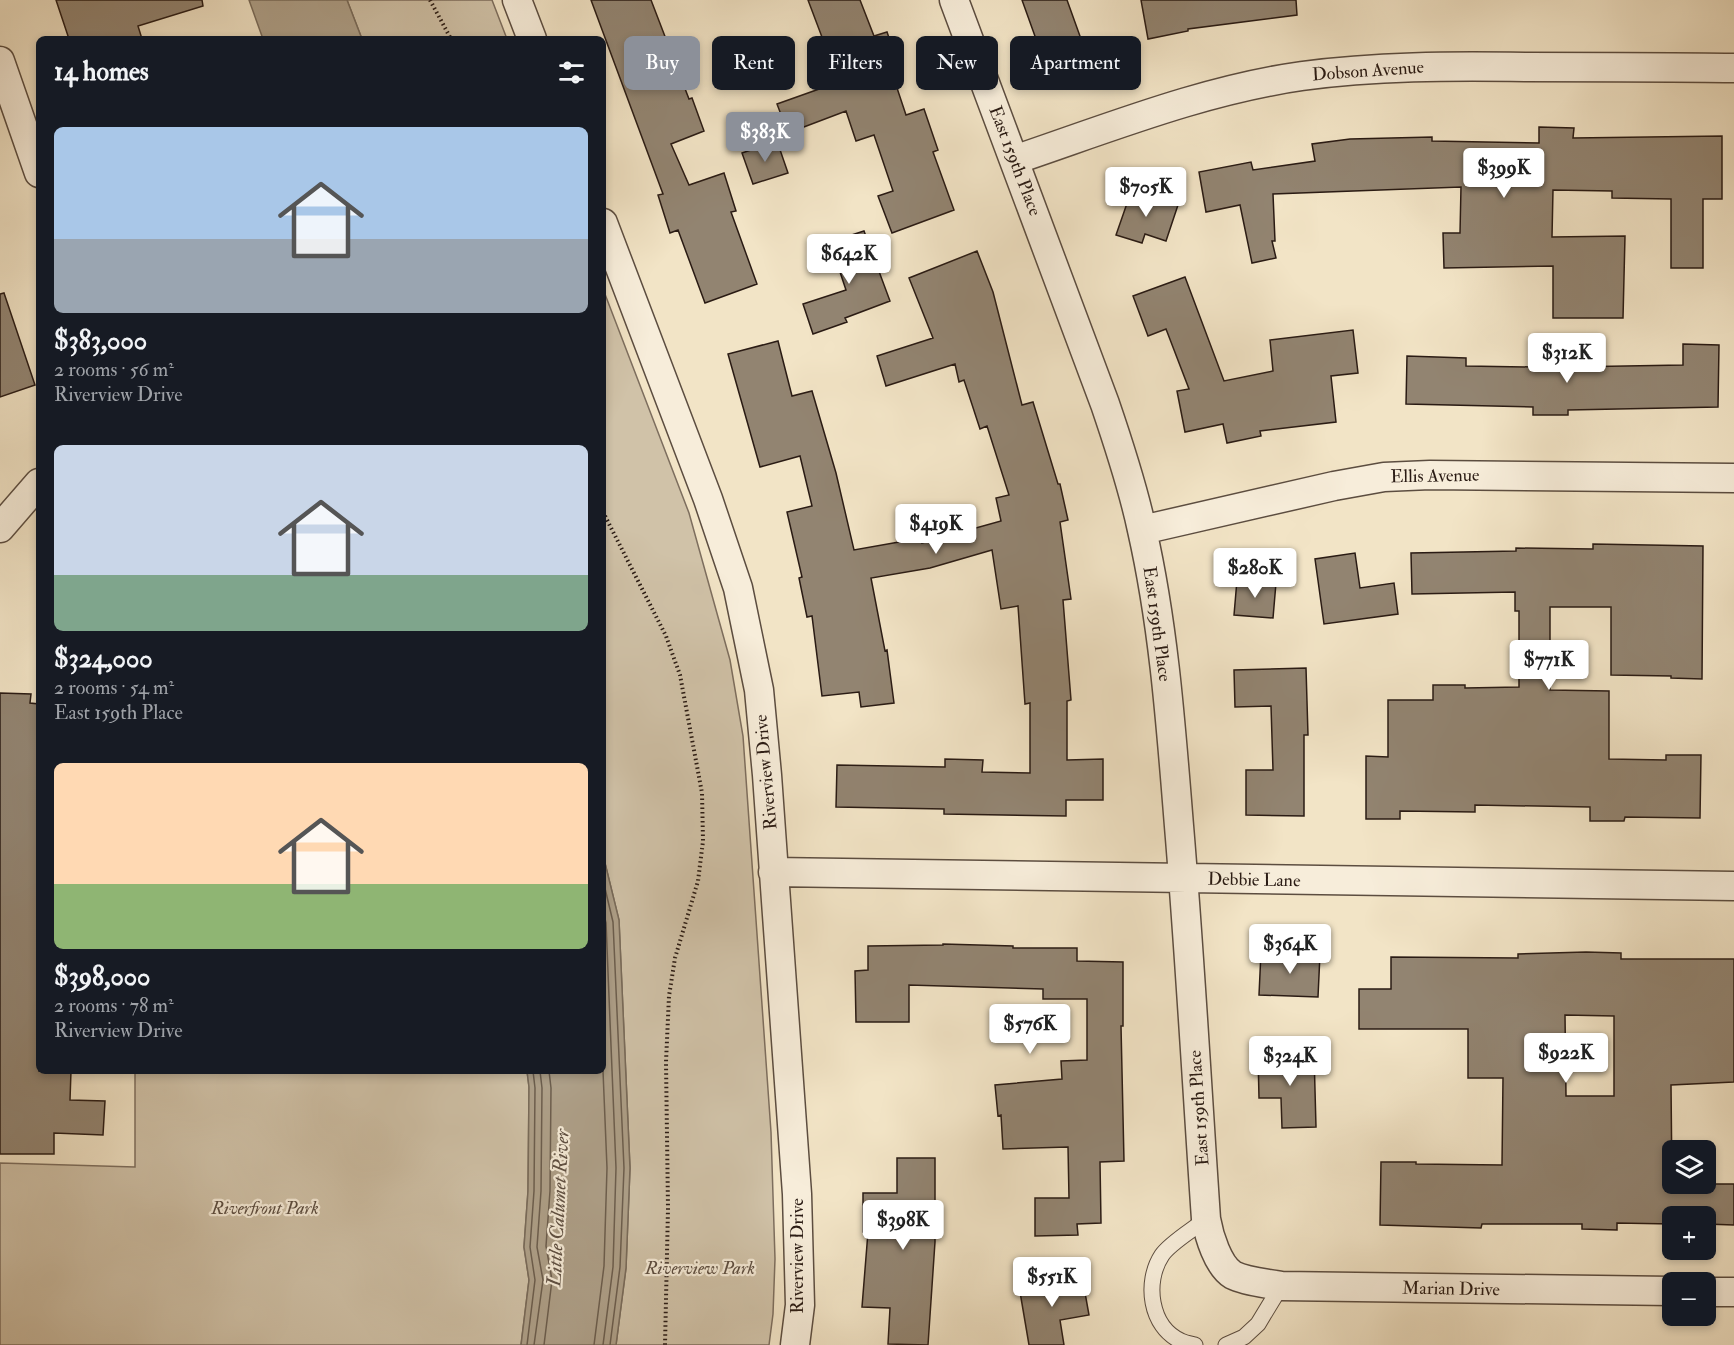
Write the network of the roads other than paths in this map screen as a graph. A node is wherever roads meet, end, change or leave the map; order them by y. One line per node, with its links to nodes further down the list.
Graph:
1 (518, 0): 3 (street)
2 (954, 0): 7 (street, East 159th Place)
3 (531, 36)
4 (0, 61): 6 (street)
5 (1734, 68): 7 (street, Dobson Avenue)
6 (8, 109): 8 (street)
7 (1014, 160): 13 (street, East 159th Place)
8 (36, 167)
9 (606, 232): 14 (street, Riverview Drive)
10 (1734, 478): 13 (street, Ellis Avenue)
11 (36, 486): 12 (street)
12 (0, 528)
13 (1142, 530): 15 (street, East 159th Place)
14 (773, 872): 15 (street, Debbie Lane); 23 (street, Riverview Drive)
15 (1184, 879): 16 (street, Debbie Lane); 17 (street, East 159th Place)
16 (1734, 886)
17 (1206, 1220): 18 (street, East 159th Place); 24 (lane)
18 (1232, 1274): 19 (street, Marian Drive)
19 (1281, 1286): 20 (street, Marian Drive); 25 (lane)
20 (1662, 1291)
21 (1716, 1292): 22 (street)
22 (1734, 1292)
23 (795, 1345)
24 (1195, 1345)
25 (1226, 1345)

